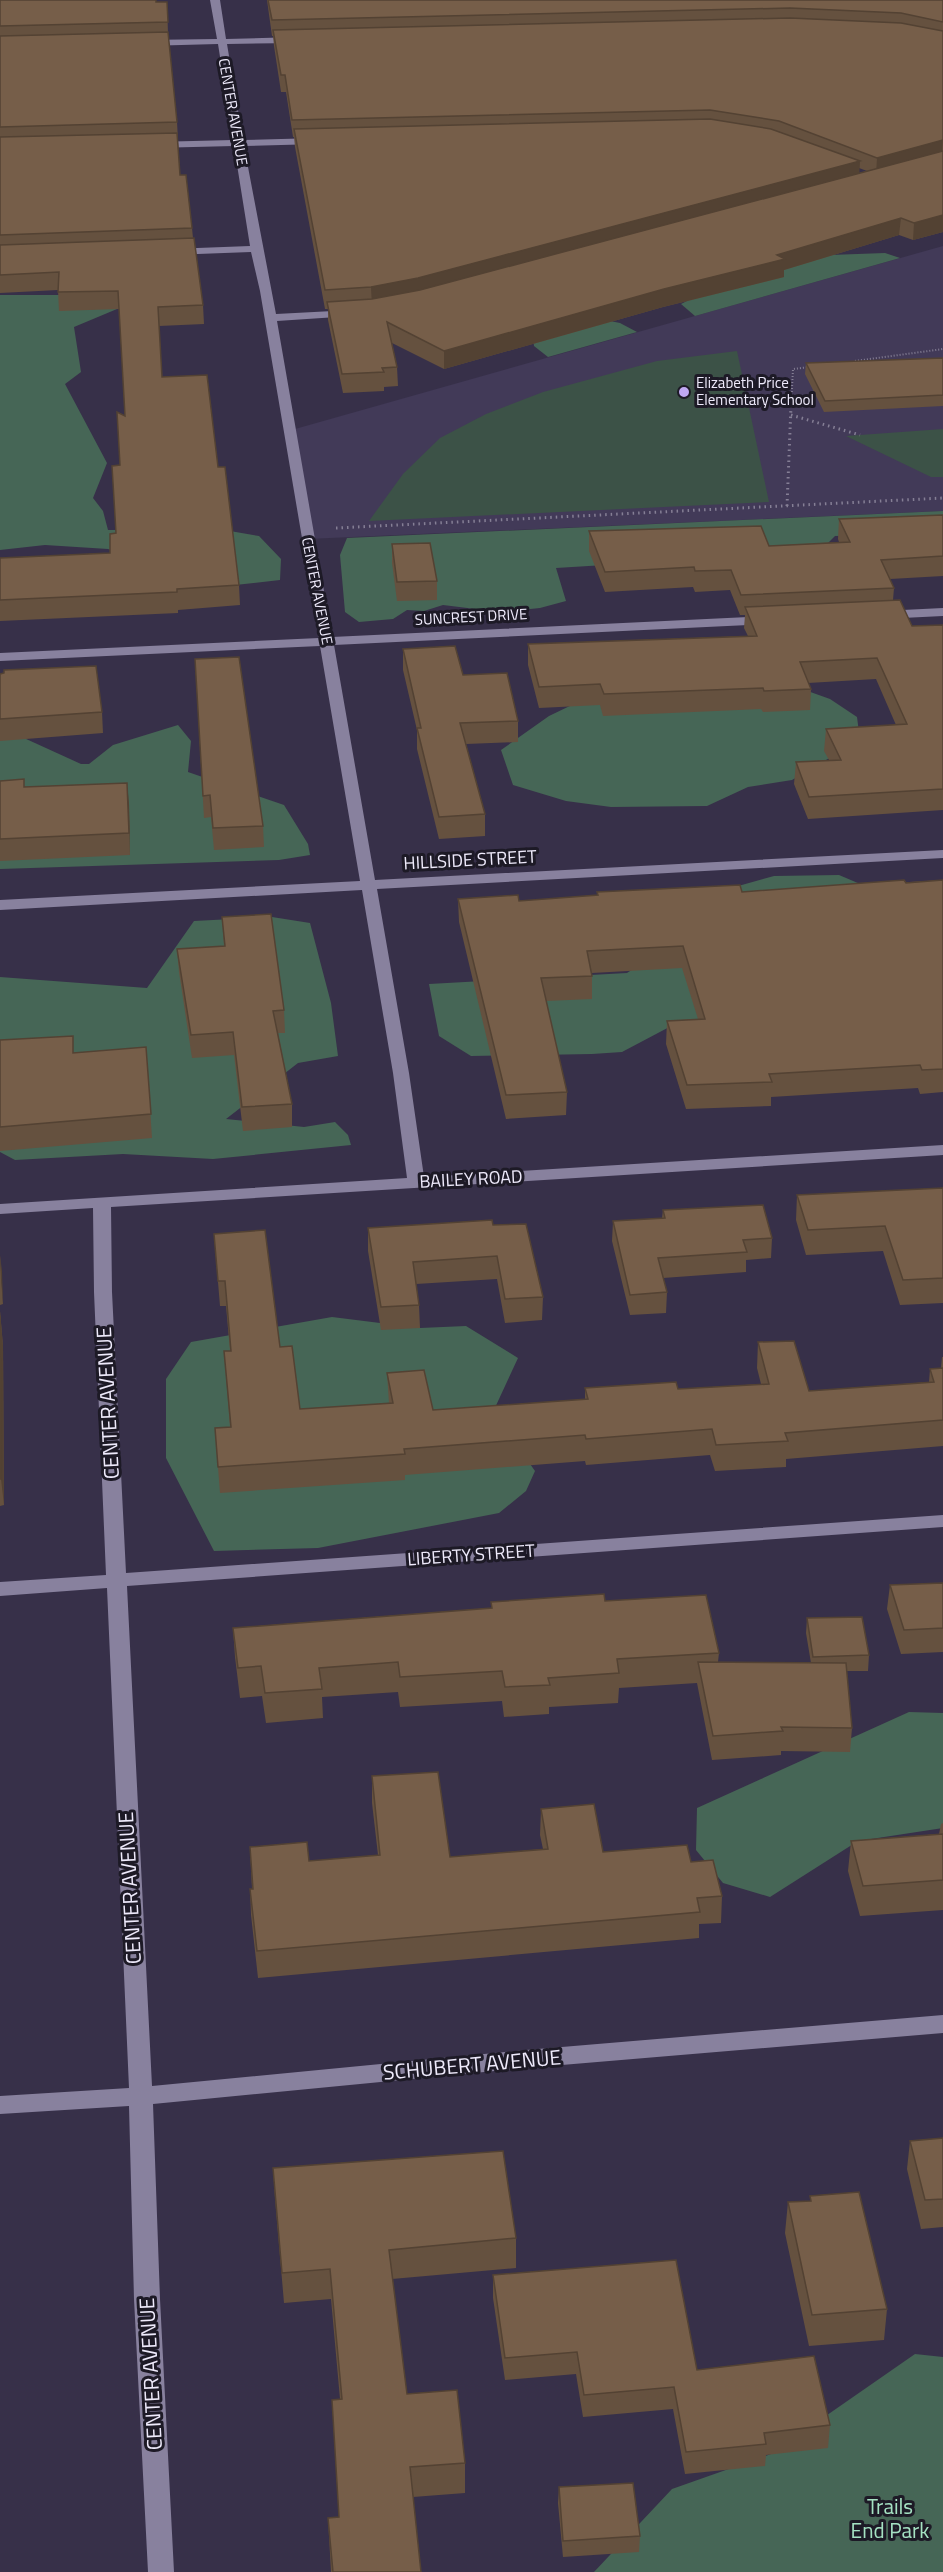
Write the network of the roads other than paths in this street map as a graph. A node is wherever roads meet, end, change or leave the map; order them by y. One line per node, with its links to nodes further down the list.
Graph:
1 (215, 0): 3 (street, CENTER AVENUE)
2 (303, 40): 3 (street)
3 (220, 42): 4 (street); 6 (street, CENTER AVENUE)
4 (132, 44)
5 (326, 140): 6 (street)
6 (240, 143): 7 (street); 8 (street, CENTER AVENUE)
7 (143, 145)
8 (256, 249): 9 (street); 11 (street, CENTER AVENUE)
9 (159, 252)
10 (359, 313): 11 (street)
11 (270, 318): 15 (street, CENTER AVENUE)
12 (943, 612): 13 (street)
13 (865, 616)
14 (782, 619): 15 (street, SUNCREST DRIVE)
15 (327, 641): 16 (street, SUNCREST DRIVE); 18 (street, CENTER AVENUE)
16 (0, 657)
17 (943, 854): 18 (street, HILLSIDE STREET)
18 (368, 885): 19 (street, HILLSIDE STREET); 21 (street, CENTER AVENUE)
19 (0, 905)
20 (943, 1150): 21 (street, BAILEY ROAD)
21 (416, 1182): 22 (street, BAILEY ROAD)
22 (102, 1204): 23 (street, BAILEY ROAD); 25 (street, CENTER AVENUE)
23 (0, 1209)
24 (943, 1521): 25 (street, LIBERTY STREET)
25 (117, 1582): 26 (street, LIBERTY STREET); 28 (street, CENTER AVENUE)
26 (0, 1589)
27 (943, 2024): 28 (street, SCHUBERT AVENUE)
28 (141, 2096): 29 (street, SCHUBERT AVENUE); 30 (street, CENTER AVENUE)
29 (0, 2105)
30 (161, 2572)

